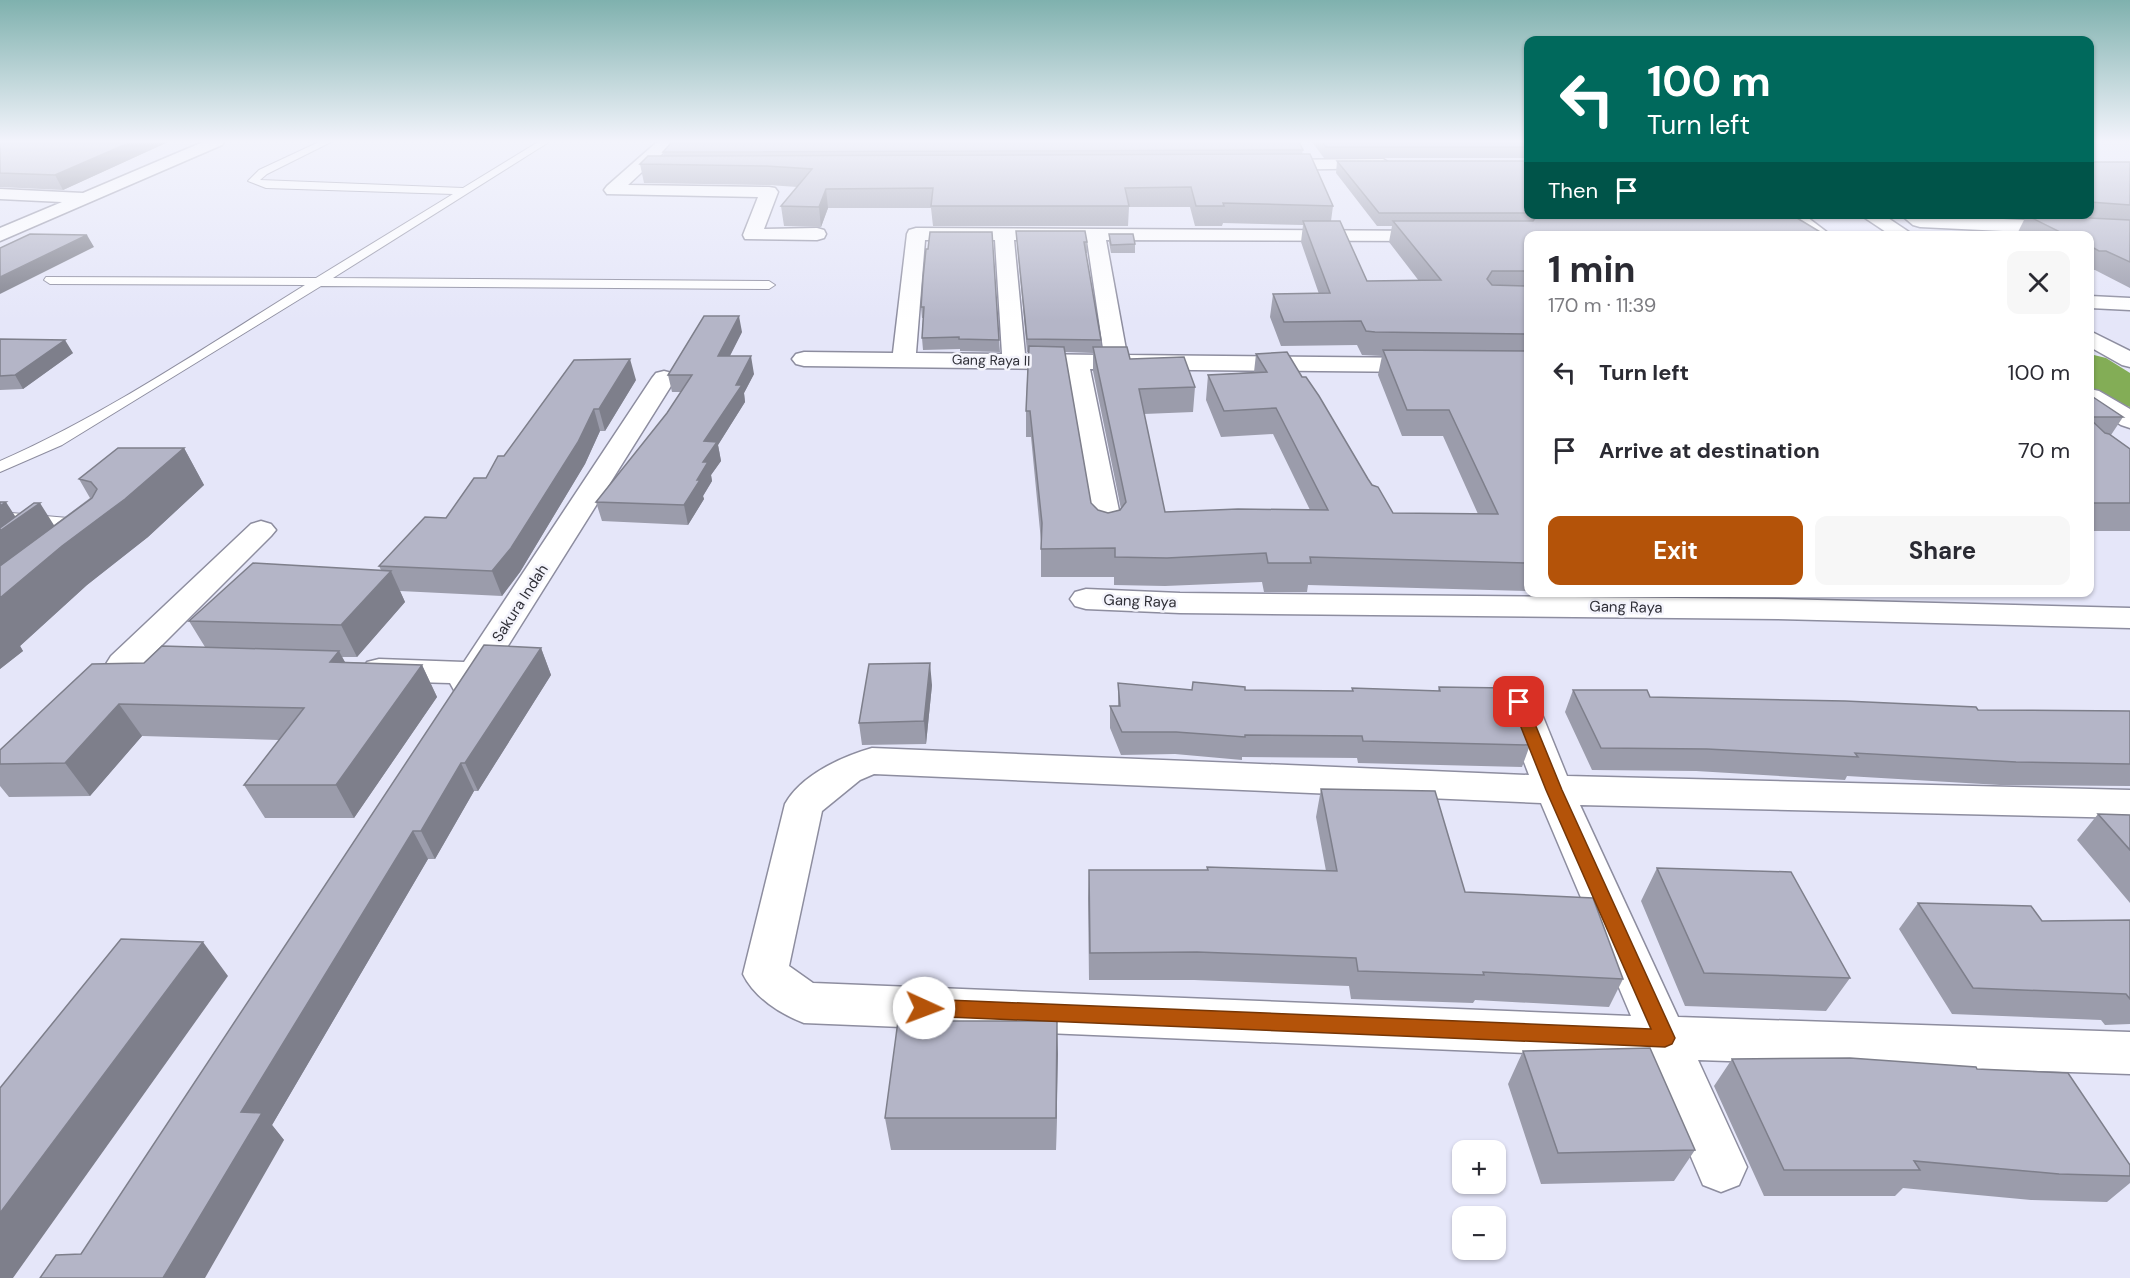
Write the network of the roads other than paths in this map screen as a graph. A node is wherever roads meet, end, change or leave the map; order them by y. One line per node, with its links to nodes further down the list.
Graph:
1 (78, 202): 14 (street)
2 (448, 202): 18 (lane)
3 (765, 202): 12 (street)
4 (1798, 219): 8 (street)
5 (1877, 219): 9 (street)
6 (1917, 219): 10 (street)
7 (1932, 219): 11 (street)
8 (1816, 231)
9 (1897, 231)
10 (1937, 231)
11 (2130, 231)
12 (817, 234)
13 (1452, 235): 16 (street)
14 (0, 236)
15 (1004, 236): 16 (street); 26 (street); 27 (street)
16 (1096, 236): 30 (street)
17 (50, 280): 18 (lane)
18 (320, 282): 19 (lane); 35 (lane)
19 (769, 285)
20 (2094, 302): 21 (street)
21 (2130, 304)
22 (2094, 315): 23 (street)
23 (2110, 323)
24 (2094, 340): 28 (street)
25 (804, 359): 26 (street, Gang Raya II)
26 (904, 360): 27 (street, Gang Raya II)
27 (1014, 360): 29 (street, Gang Raya II)
28 (2130, 360)
29 (1077, 362): 30 (street, Gang Raya II); 38 (street)
30 (1117, 362): 31 (street, Gang Raya II)
31 (1448, 366)
32 (664, 378): 46 (street, Sakura Indah)
33 (2094, 398): 34 (street)
34 (2130, 420)
35 (0, 467)
36 (0, 517): 40 (lane)
37 (261, 530): 43 (street)
38 (1108, 530)
39 (93, 535): 40 (street)
40 (54, 550)
41 (1086, 599): 42 (street, Gang Raya)
42 (2130, 618)
43 (123, 664): 44 (street); 47 (street)
44 (170, 665)
45 (346, 669): 46 (street)
46 (474, 672): 49 (street, Sakura Indah)
47 (99, 687)
48 (1519, 702): 50 (street)
49 (448, 712)
50 (1554, 790): 51 (street); 52 (street); 52 (street)
51 (2130, 804)
52 (1665, 1038): 53 (street); 54 (street)
53 (2130, 1053)
54 (1722, 1167)

